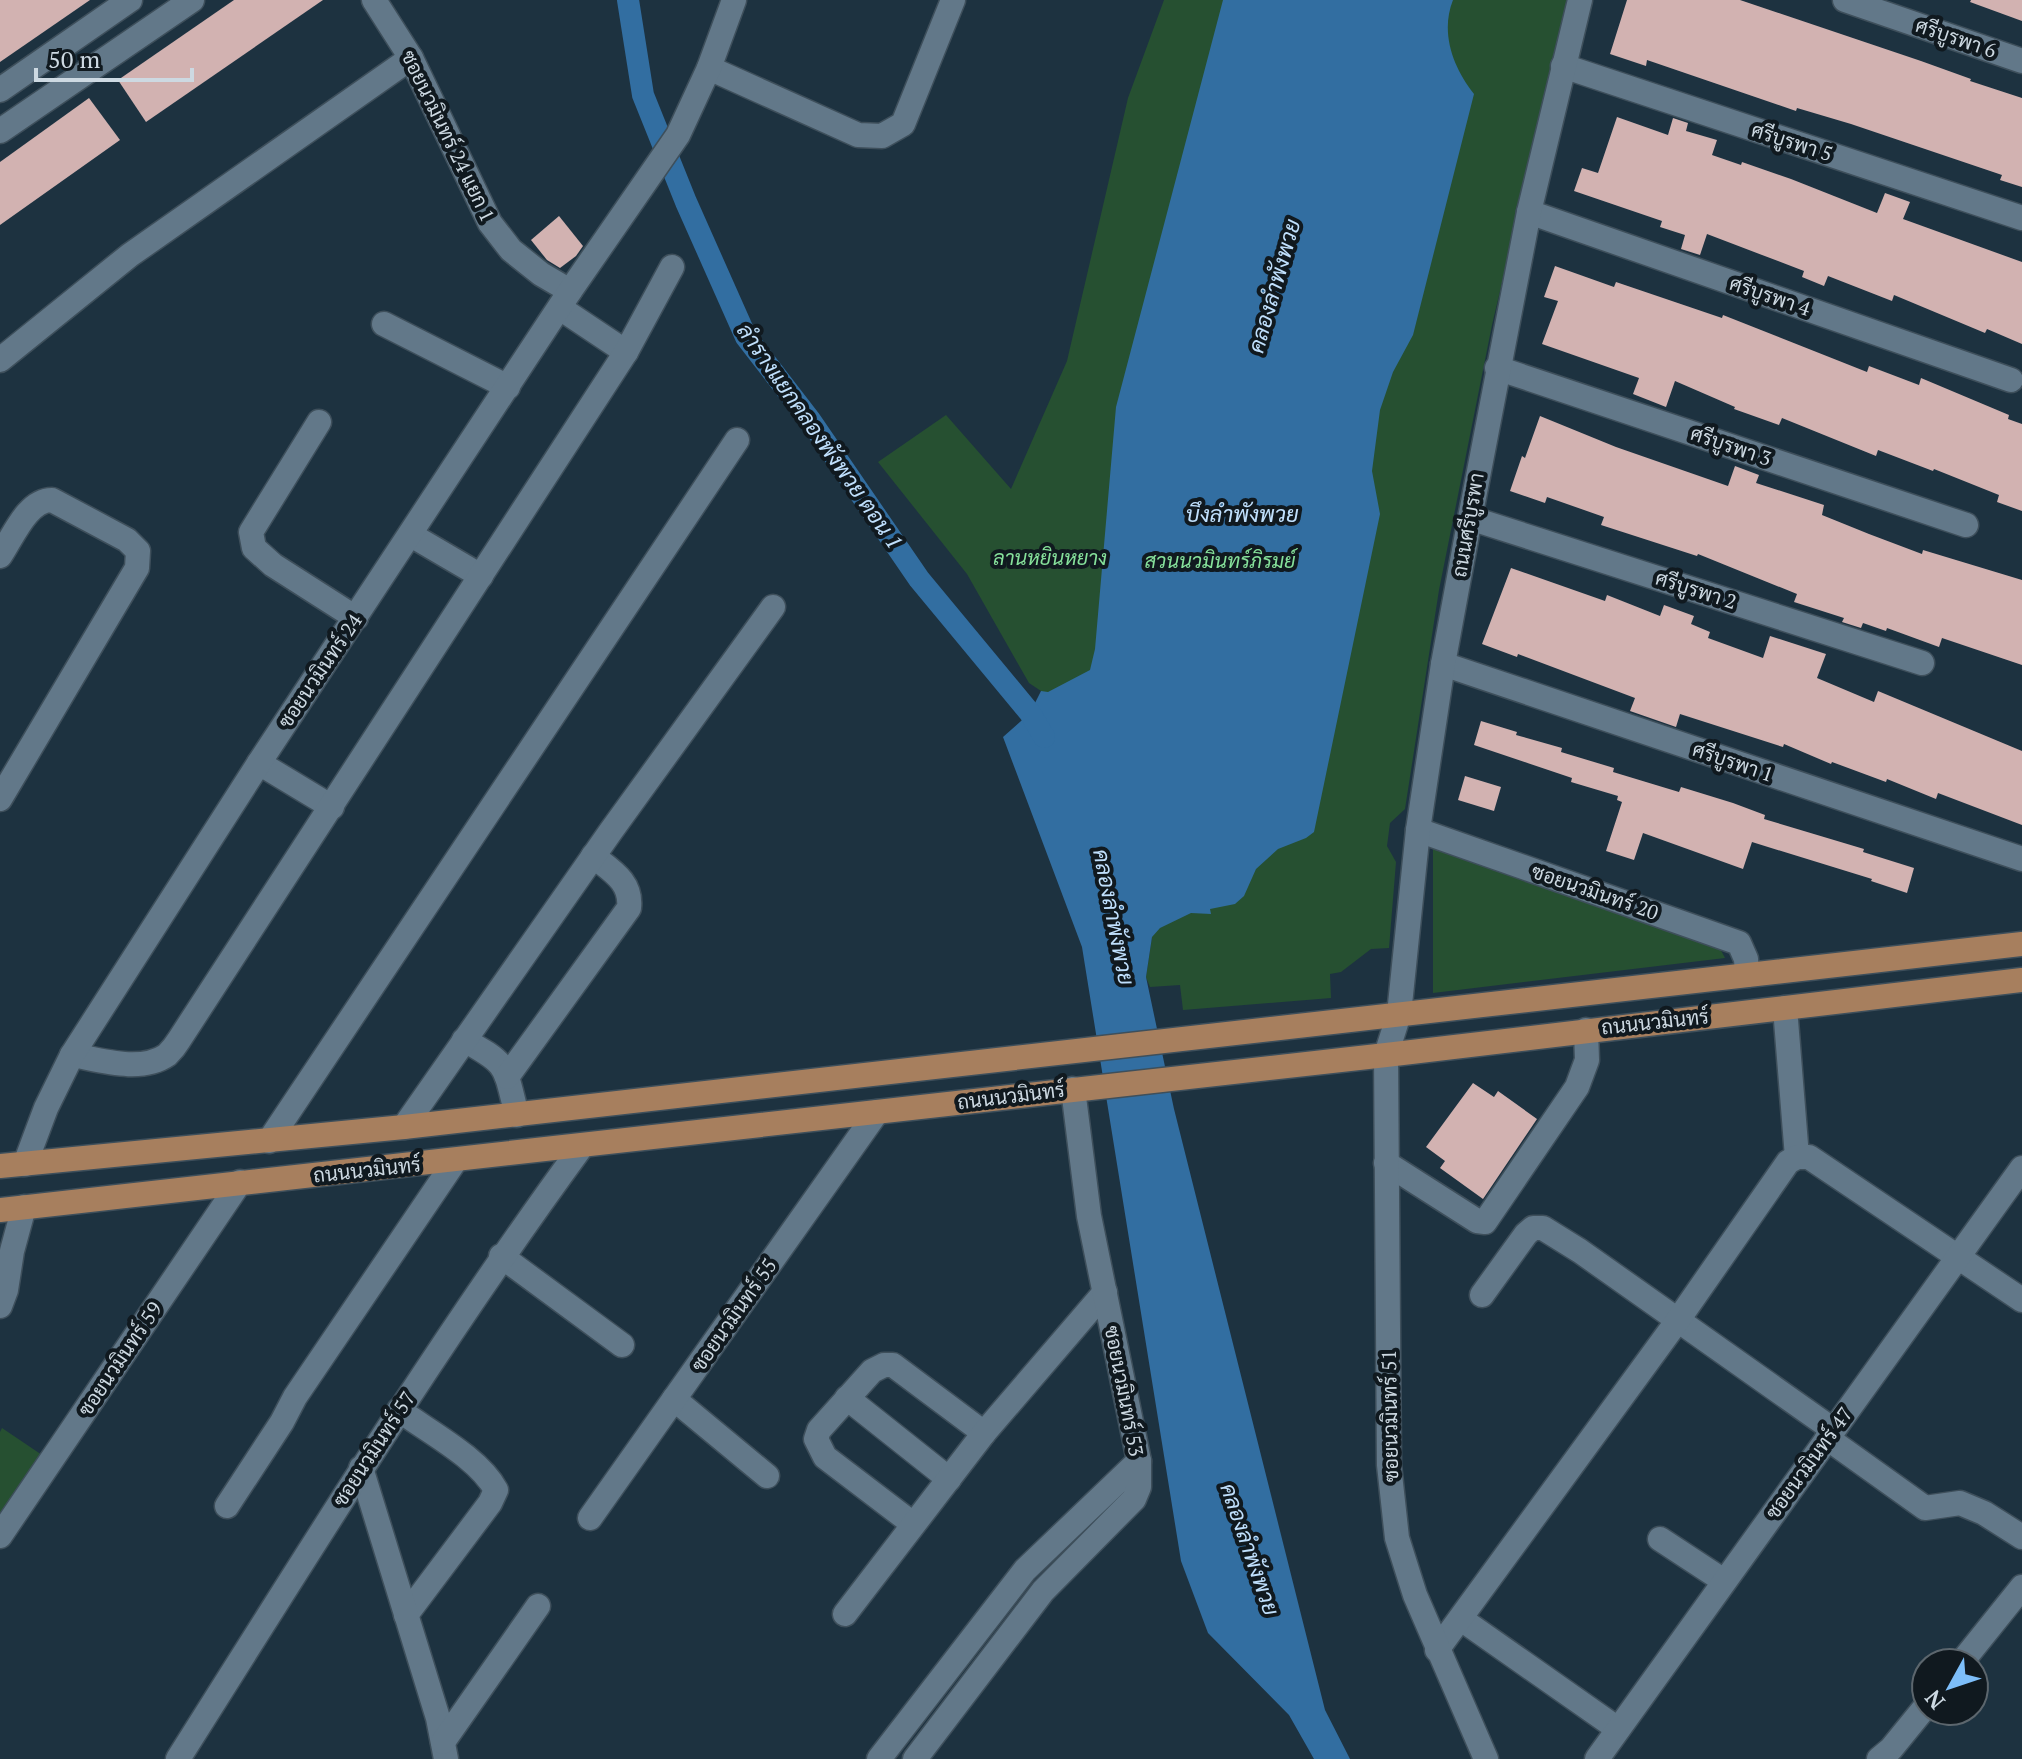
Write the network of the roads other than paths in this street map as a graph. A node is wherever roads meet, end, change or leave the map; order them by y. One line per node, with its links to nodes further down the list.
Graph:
1 (130, 0): 12 (street)
2 (192, 0): 13 (street)
3 (374, 0): 8 (street, ซอยนวมินทร์ 24 แยก 1)
4 (734, 0): 11 (street, ซอยนวมินทร์ 24)
5 (953, 0): 11 (street)
6 (1580, 0): 10 (street, ถนนศรีบูรพา)
7 (1845, 0): 9 (street, ศรีบูรพา 6)
8 (411, 58): 17 (street, ซอยนวมินทร์ 24 แยก 1); 20 (street)
9 (2022, 61)
10 (1563, 66): 14 (street, ถนนศรีบูรพา); 15 (street, ศรีบูรพา 5)
11 (709, 68): 17 (street, ซอยนวมินทร์ 24)
12 (0, 90)
13 (0, 131)
14 (1529, 212): 21 (street, ถนนศรีบูรพา); 22 (street, ศรีบูรพา 4)
15 (2022, 218)
16 (672, 267): 19 (street)
17 (565, 300): 19 (street, ซอยนวมินทร์ 24 แยก 1); 23 (street, ซอยนวมินทร์ 24)
18 (384, 324): 23 (street)
19 (626, 352): 31 (street)
20 (0, 360)
21 (1497, 368): 26 (street, ถนนศรีบูรพา); 27 (street, ศรีบูรพา 3)
22 (2011, 380)
23 (508, 387): 29 (street, ซอยนวมินทร์ 24)
24 (319, 422): 33 (street)
25 (737, 440): 56 (street)
26 (1470, 518): 34 (street, ศรีบูรพา 2); 35 (street, ถนนศรีบูรพา)
27 (1966, 525)
28 (9, 527): 30 (street); 37 (street)
29 (411, 535): 31 (street); 33 (street, ซอยนวมินทร์ 24)
30 (0, 556)
31 (481, 576): 38 (street)
32 (773, 607): 40 (street)
33 (356, 618): 36 (street, ซอยนวมินทร์ 24)
34 (1922, 663)
35 (1443, 664): 39 (street, ถนนศรีบูรพา); 41 (street, ศรีบูรพา 1)
36 (259, 763): 38 (street); 49 (street, ซอยนวมินทร์ 24)
37 (0, 799)
38 (332, 807): 49 (street)
39 (1418, 830): 43 (street, ซอยนวมินทร์ 20); 46 (street, ถนนศรีบูรพา)
40 (593, 856): 48 (street); 51 (street)
41 (2022, 859)
42 (2022, 944): 43 (main road, ถนนนวมินทร์)
43 (1747, 975): 46 (main road, ถนนนวมินทร์)
44 (2022, 980): 45 (main road, ถนนนวมินทร์)
45 (1785, 1008): 47 (main road, ถนนนวมินทร์); 58 (street)
46 (1399, 1014): 50 (street, ถนนศรีบูรพา); 54 (main road, ถนนนวมินทร์)
47 (1586, 1030): 50 (main road, ถนนนวมินทร์); 60 (street)
48 (464, 1040): 51 (street); 55 (street)
49 (72, 1055): 61 (street, ซอยนวมินทร์ 24)
50 (1386, 1055): 52 (main road, ถนนนวมินทร์); 60 (street, ซอยนวมินทร์ 51)
51 (507, 1077): 54 (street)
52 (1073, 1089): 53 (main road, ถนนนวมินทร์); 68 (street, ซอยนวมินทร์ 53)
53 (877, 1112): 57 (main road, ถนนนวมินทร์); 75 (street, ซอยนวมินทร์ 55)
54 (517, 1115): 55 (main road, ถนนนวมินทร์)
55 (404, 1127): 56 (main road, ถนนนวมินทร์)
56 (269, 1141): 61 (main road, ถนนนวมินทร์)
57 (582, 1146): 59 (main road, ถนนนวมินทร์); 66 (street, ซอยนวมินทร์ 57)
58 (1797, 1157): 67 (street); 72 (street)
59 (455, 1161): 64 (main road, ถนนนวมินทร์); 83 (street)
60 (1386, 1163): 96 (street, ซอยนวมินทร์ 51)
61 (25, 1164): 62 (main road, ถนนนวมินทร์); 65 (main road)
62 (0, 1166)
63 (2022, 1168): 67 (street, ซอยนวมินทร์ 47)
64 (240, 1182): 65 (main road, ถนนนวมินทร์); 86 (street, ซอยนวมินทร์ 59)
65 (12, 1209): 71 (street)
66 (501, 1256): 73 (street); 76 (street, ซอยนวมินทร์ 57)
67 (1960, 1256): 70 (street); 78 (street, ซอยนวมินทร์ 47)
68 (1105, 1292): 77 (street); 79 (street, ซอยนวมินทร์ 53)
69 (1482, 1295): 72 (street)
70 (2022, 1300)
71 (0, 1306)
72 (1678, 1320): 78 (street); 94 (street)
73 (622, 1345)
74 (847, 1398): 77 (street); 82 (street); 85 (street)
75 (674, 1399): 81 (street); 84 (street, ซอยนวมินทร์ 55)
76 (399, 1410): 80 (street, ซอยนวมินทร์ 57); 93 (street)
77 (984, 1433): 82 (street)
78 (1830, 1434): 87 (street); 89 (street, ซอยนวมินทร์ 47)
79 (1139, 1461): 101 (street); 102 (street, ซอยนวมินทร์ 53)
80 (361, 1468): 93 (street); 100 (street, ซอยนวมินทร์ 57)
81 (767, 1476)
82 (949, 1479): 85 (street)
83 (227, 1506)
84 (590, 1518)
85 (913, 1524): 92 (street)
86 (0, 1536)
87 (2022, 1537)
88 (1660, 1539): 89 (street)
89 (1724, 1581): 98 (street, ซอยนวมินทร์ 47)
90 (2022, 1587): 95 (street)
91 (538, 1606): 99 (street)
92 (845, 1614)
93 (406, 1615): 99 (street)
94 (1461, 1619): 96 (street); 98 (street)
95 (1974, 1647)
96 (1437, 1650): 103 (street, ซอยนวมินทร์ 51)
97 (1910, 1724): 105 (street)
98 (1618, 1729): 104 (street, ซอยนวมินทร์ 47)
99 (444, 1751)
100 (178, 1759)
101 (879, 1759)
102 (915, 1759)
103 (1486, 1759)
104 (1597, 1759)
105 (1879, 1759)

